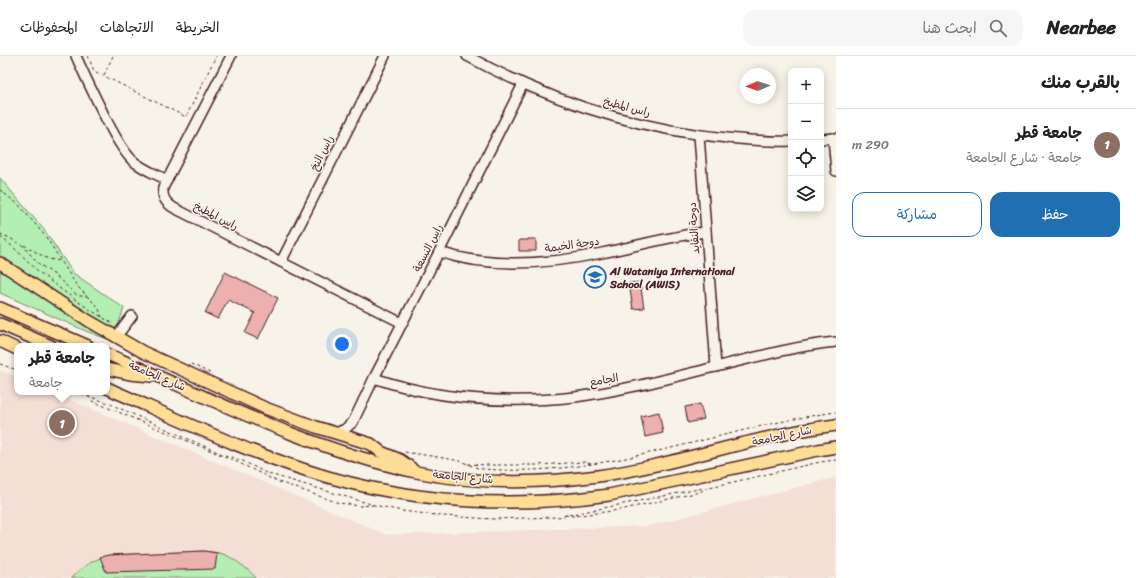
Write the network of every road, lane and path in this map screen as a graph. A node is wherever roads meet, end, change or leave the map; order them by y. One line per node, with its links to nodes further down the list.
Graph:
1 (76, 56): 15 (street)
2 (88, 56): 8 (path)
3 (113, 56): 8 (path)
4 (216, 56): 8 (path)
5 (231, 56): 15 (street, راس المطبخ)
6 (385, 56): 24 (street, راس النخ)
7 (467, 56): 9 (street, راس المطبخ)
8 (104, 75)
9 (524, 84): 10 (street, راس المطبخ); 21 (street, راس النسعة)
10 (699, 135): 13 (street, راس المطبخ); 17 (street, دوحة النفايد)
11 (835, 138): 12 (street); 14 (street)
12 (824, 139)
13 (788, 141)
14 (836, 170)
15 (167, 180): 24 (street, راس المطبخ)
16 (0, 190): 22 (path)
17 (706, 232): 21 (street, دوحة الخيمة); 40 (street, دوحة النفايد)
18 (0, 234): 20 (path)
19 (0, 237): 28 (path)
20 (22, 244): 22 (path); 25 (path)
21 (440, 252): 29 (street, راس النسعة)
22 (62, 261): 25 (path)
23 (0, 262): 31 (main road)
24 (281, 262): 29 (street, راس المطبخ)
25 (87, 296): 28 (path)
26 (0, 308): 35 (main road)
27 (132, 316): 31 (street)
28 (102, 317): 31 (path)
29 (402, 323): 44 (street, راس النسعة)
30 (0, 324): 34 (main road)
31 (119, 333): 45 (main road)
32 (1, 342): 36 (main road)
33 (836, 342): 40 (street, الجامع)
34 (44, 343)
35 (81, 343)
36 (14, 348)
37 (110, 355): 43 (main road, شارع الجامعة)
38 (186, 362): 45 (path)
39 (0, 364): 41 (path)
40 (716, 367): 44 (street, الجامع)
41 (14, 369)
42 (110, 370): 43 (main road)
43 (160, 377): 52 (main road, شارع الجامعة)
44 (374, 378): 50 (street, راس النسعة)
45 (211, 384): 53 (main road)
46 (110, 389): 55 (main road, شارع الجامعة)
47 (85, 395): 48 (path)
48 (88, 396): 62 (path); 62 (path)
49 (836, 412): 59 (path)
50 (353, 422): 53 (street); 54 (street)
51 (836, 425): 60 (main road, شارع الجامعة)
52 (285, 432): 53 (main road); 60 (main road, شارع الجامعة)
53 (333, 432): 54 (main road)
54 (361, 440): 60 (main road)
55 (836, 447)
56 (403, 452): 58 (path)
57 (836, 460): 61 (path)
58 (467, 464): 59 (path); 59 (path)
59 (591, 464)
60 (416, 472)
61 (706, 487): 63 (path); 63 (path)
62 (374, 505): 63 (path)
63 (564, 515)

